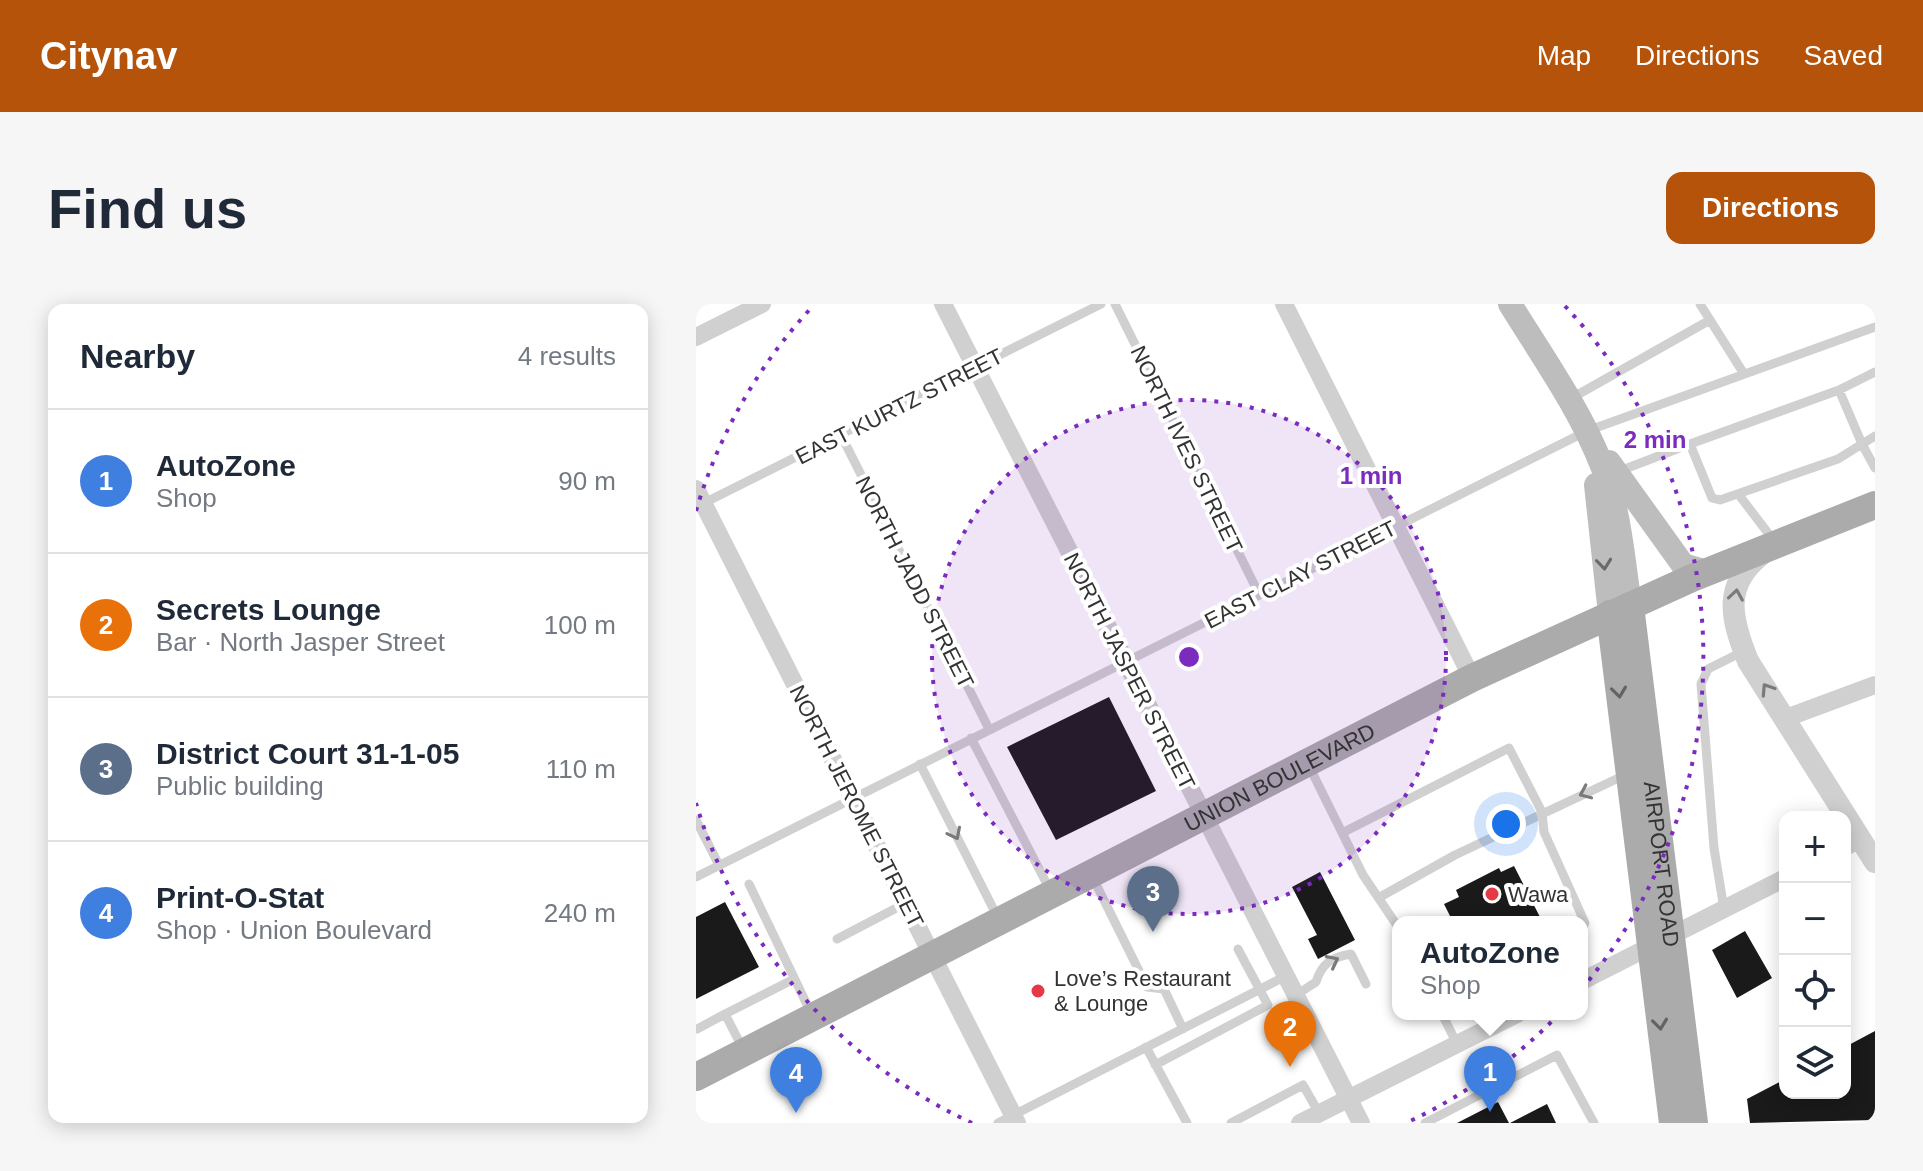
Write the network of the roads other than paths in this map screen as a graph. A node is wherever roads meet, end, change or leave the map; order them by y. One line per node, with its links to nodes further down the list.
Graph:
1 (762, 304): 10 (street)
2 (943, 304): 11 (street, NORTH JASPER STREET)
3 (1101, 304): 11 (lane, EAST KURTZ STREET)
4 (1115, 304): 29 (lane, NORTH IVES STREET)
5 (1284, 304): 26 (street)
6 (1510, 304): 15 (main road)
7 (1700, 304): 8 (lane)
8 (1710, 320): 13 (lane); 15 (lane)
9 (1875, 327): 13 (lane, EAST CLAY STREET)
10 (696, 337)
11 (975, 367): 17 (lane, EAST KURTZ STREET); 32 (street, NORTH JASPER STREET)
12 (1875, 372): 14 (lane)
13 (1744, 374): 16 (lane, EAST CLAY STREET)
14 (1839, 390): 19 (lane); 20 (lane)
15 (1568, 400): 16 (main road)
16 (1587, 431): 22 (main road); 26 (lane, EAST CLAY STREET); 30 (main road)
17 (841, 435): 24 (lane, EAST KURTZ STREET); 36 (lane, NORTH JADD STREET)
18 (1875, 436): 20 (lane)
19 (1690, 444): 22 (lane); 23 (lane)
20 (1862, 444): 21 (lane); 23 (lane)
21 (1875, 468)
22 (1616, 473): 28 (main road)
23 (1739, 495): 27 (lane)
24 (699, 500): 41 (street, NORTH JEROME STREET)
25 (1875, 505): 27 (main road, UNION BOULEVARD)
26 (1395, 526): 29 (lane, EAST CLAY STREET); 33 (street)
27 (1776, 543): 28 (main road, UNION BOULEVARD); 31 (street, one-way to 27)
28 (1707, 572): 30 (main road, UNION BOULEVARD)
29 (1259, 594): 32 (lane, EAST CLAY STREET)
30 (1620, 610): 33 (main road, UNION BOULEVARD); 40 (main road, AIRPORT ROAD, one-way to 40); 61 (main road, AIRPORT ROAD)
31 (1744, 651): 35 (street, one-way to 31); 56 (lane)
32 (1124, 662): 36 (lane, EAST CLAY STREET); 43 (street, NORTH JASPER STREET)
33 (1472, 678): 38 (main road, UNION BOULEVARD)
34 (1875, 685): 35 (street)
35 (1786, 718): 46 (street)
36 (989, 729): 37 (lane, EAST CLAY STREET)
37 (971, 738): 39 (lane, EAST CLAY STREET); 53 (lane)
38 (1307, 763): 43 (main road, UNION BOULEVARD); 45 (lane)
39 (920, 764): 41 (lane, EAST CLAY STREET); 59 (lane, one-way to 59)
40 (1628, 774): 42 (lane, one-way to 42); 61 (main road, AIRPORT ROAD)
41 (853, 798): 48 (lane, EAST CLAY STREET); 55 (street, NORTH JEROME STREET)
42 (1542, 812): 45 (lane); 54 (lane); 57 (lane)
43 (1205, 817): 49 (main road, UNION BOULEVARD); 64 (street, NORTH JASPER STREET)
44 (696, 820): 48 (lane)
45 (1344, 832): 54 (lane)
46 (1853, 843): 47 (street)
47 (1875, 862)
48 (719, 865): 50 (lane, EAST CLAY STREET)
49 (1092, 876): 53 (main road, UNION BOULEVARD); 75 (lane)
50 (696, 877)
51 (1779, 881): 56 (street)
52 (749, 884): 66 (lane)
53 (1053, 896): 59 (main road, UNION BOULEVARD)
54 (1380, 897): 58 (lane)
55 (906, 903): 60 (lane); 63 (street, NORTH JEROME STREET)
56 (1724, 909): 61 (street)
57 (1583, 916)
58 (1392, 917)
59 (1001, 922): 63 (main road, UNION BOULEVARD)
60 (837, 939)
61 (1661, 942): 65 (street); 90 (main road, AIRPORT ROAD, one-way to 90); 91 (main road, AIRPORT ROAD)
62 (1238, 949): 68 (lane)
63 (933, 957): 71 (main road, UNION BOULEVARD); 83 (street, NORTH JEROME STREET)
64 (1286, 976): 68 (lane); 69 (street, NORTH JASPER STREET)
65 (1588, 978)
66 (794, 979): 70 (lane); 71 (lane)
67 (1366, 984): 69 (lane, one-way to 67)
68 (1260, 989): 75 (lane); 79 (lane)
69 (1296, 995): 81 (street, NORTH JASPER STREET)
70 (725, 1014): 74 (lane); 78 (lane)
71 (813, 1018): 78 (main road, UNION BOULEVARD)
72 (1445, 1020): 76 (lane)
73 (1505, 1020): 76 (street)
74 (697, 1029)
75 (1183, 1029): 77 (lane)
76 (1457, 1044): 81 (street)
77 (1146, 1047): 79 (lane); 83 (lane)
78 (745, 1052): 80 (main road, UNION BOULEVARD)
79 (1155, 1065): 84 (lane)
80 (696, 1077)
81 (1349, 1098): 82 (street); 87 (street, NORTH JASPER STREET)
82 (1319, 1113): 85 (lane); 86 (street)
83 (1009, 1120)
84 (1187, 1123)
85 (1231, 1123)
86 (1300, 1123)
87 (1361, 1123)
88 (1425, 1123): 89 (lane)
89 (1594, 1123)
90 (1673, 1123)
91 (1694, 1123)

